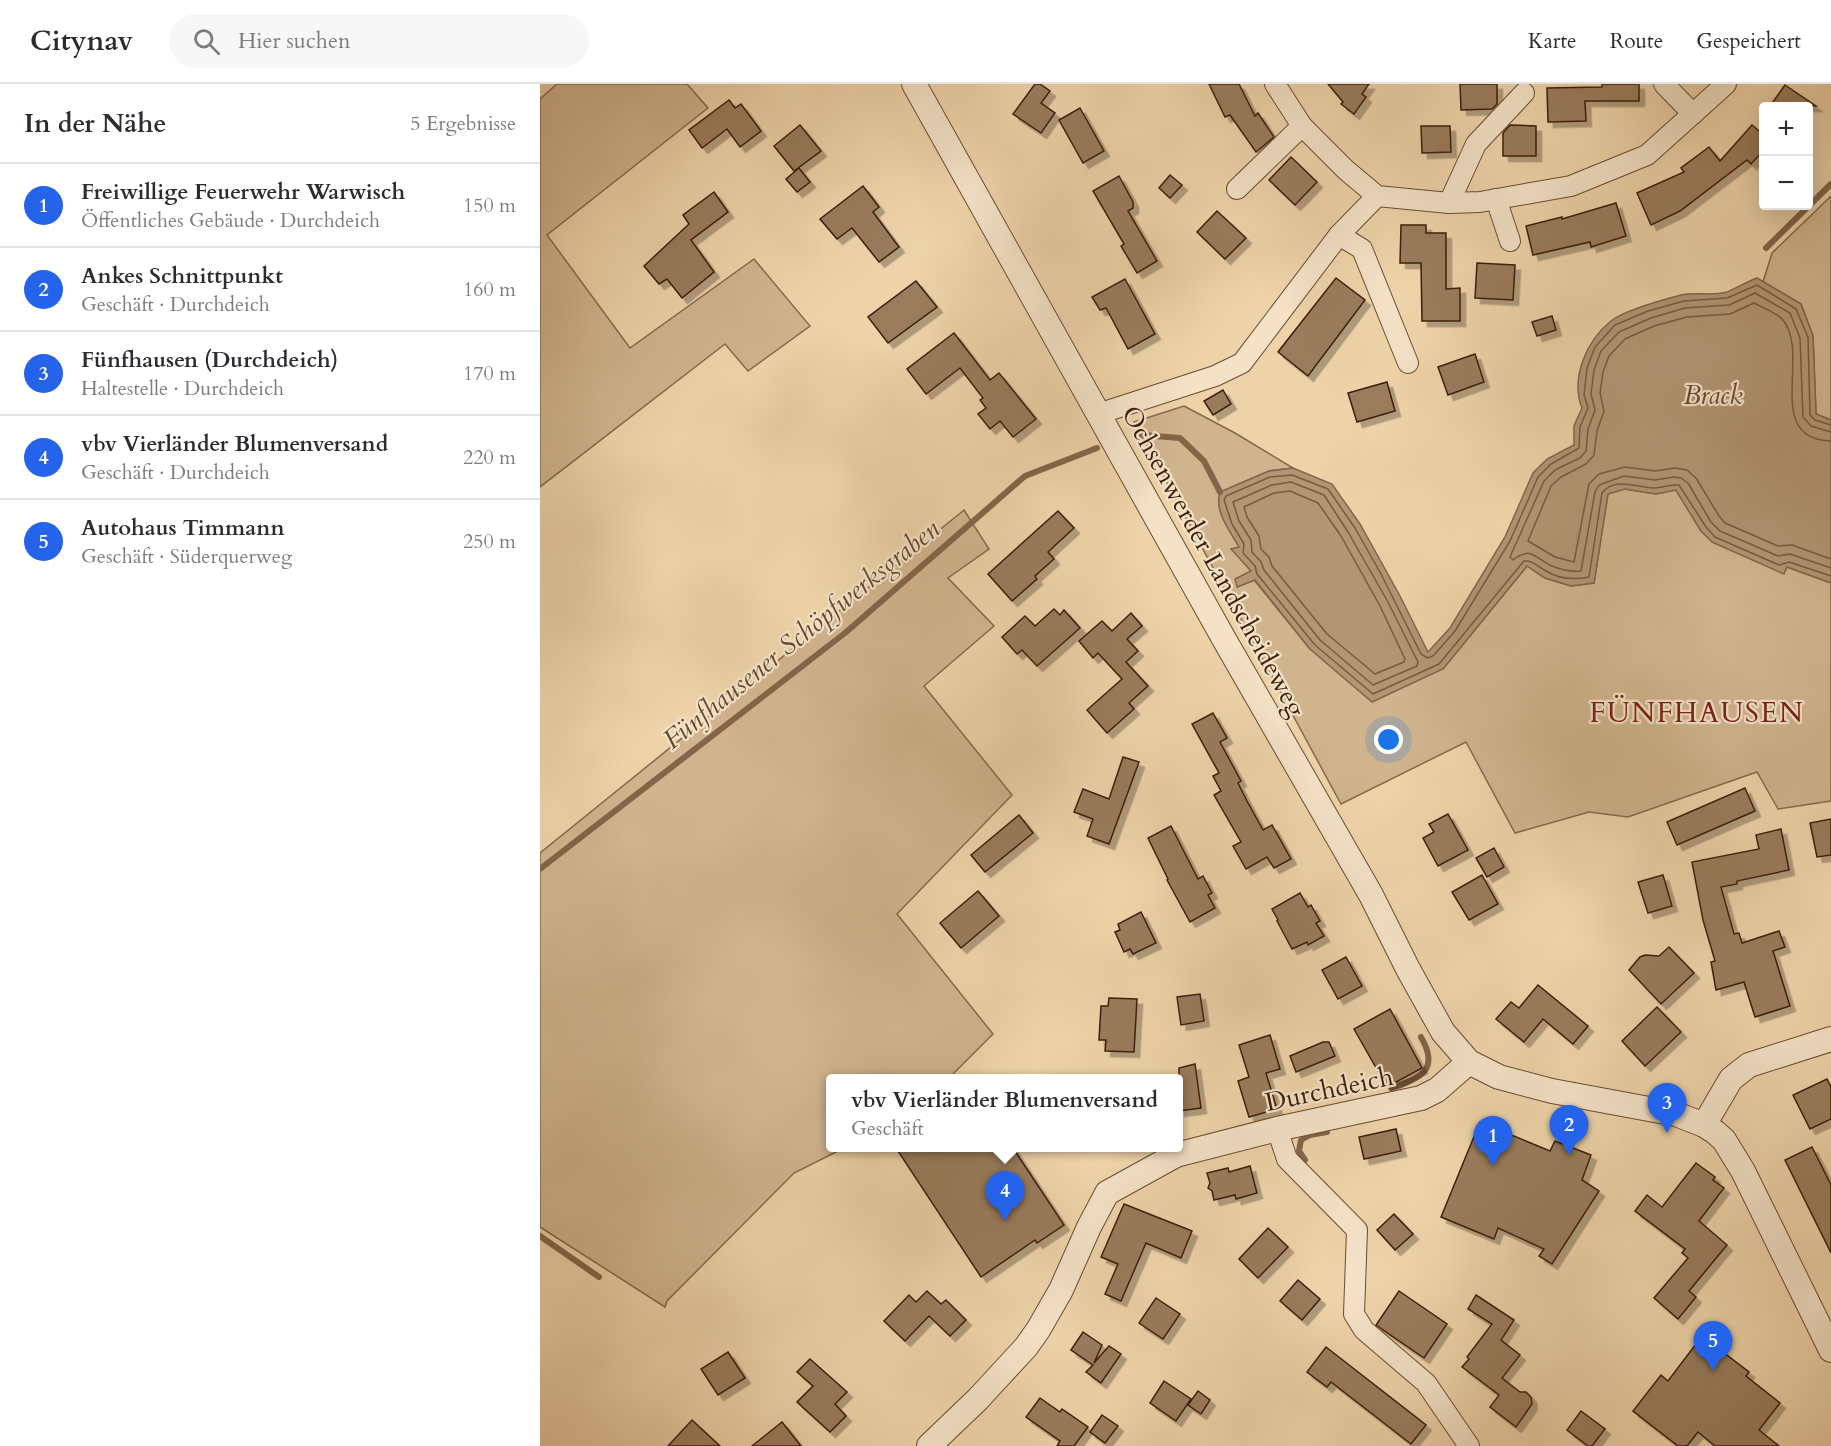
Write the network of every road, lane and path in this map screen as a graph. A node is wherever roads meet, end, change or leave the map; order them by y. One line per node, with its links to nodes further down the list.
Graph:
1 (1275, 84): 7 (street)
2 (1664, 84): 6 (street)
3 (1726, 84): 6 (street)
4 (917, 85): 15 (street, Ochsenwerder Landscheideweg)
5 (1524, 93): 11 (street)
6 (1693, 114): 10 (street)
7 (1302, 126): 8 (street); 9 (street)
8 (1237, 189)
9 (1377, 196): 11 (street); 12 (street)
10 (1496, 199): 11 (street); 13 (street)
11 (1449, 203)
12 (1339, 235): 14 (street); 15 (street)
13 (1510, 241)
14 (1407, 363)
15 (1098, 414): 17 (street, Ochsenwerder Landscheideweg)
16 (1831, 1039): 18 (street)
17 (1469, 1062): 18 (street); 19 (street, Durchdeich)
18 (1704, 1125): 20 (street)
19 (1278, 1129): 21 (street, Durchdeich); 22 (street)
20 (1831, 1350)
21 (929, 1446)
22 (1469, 1446)

